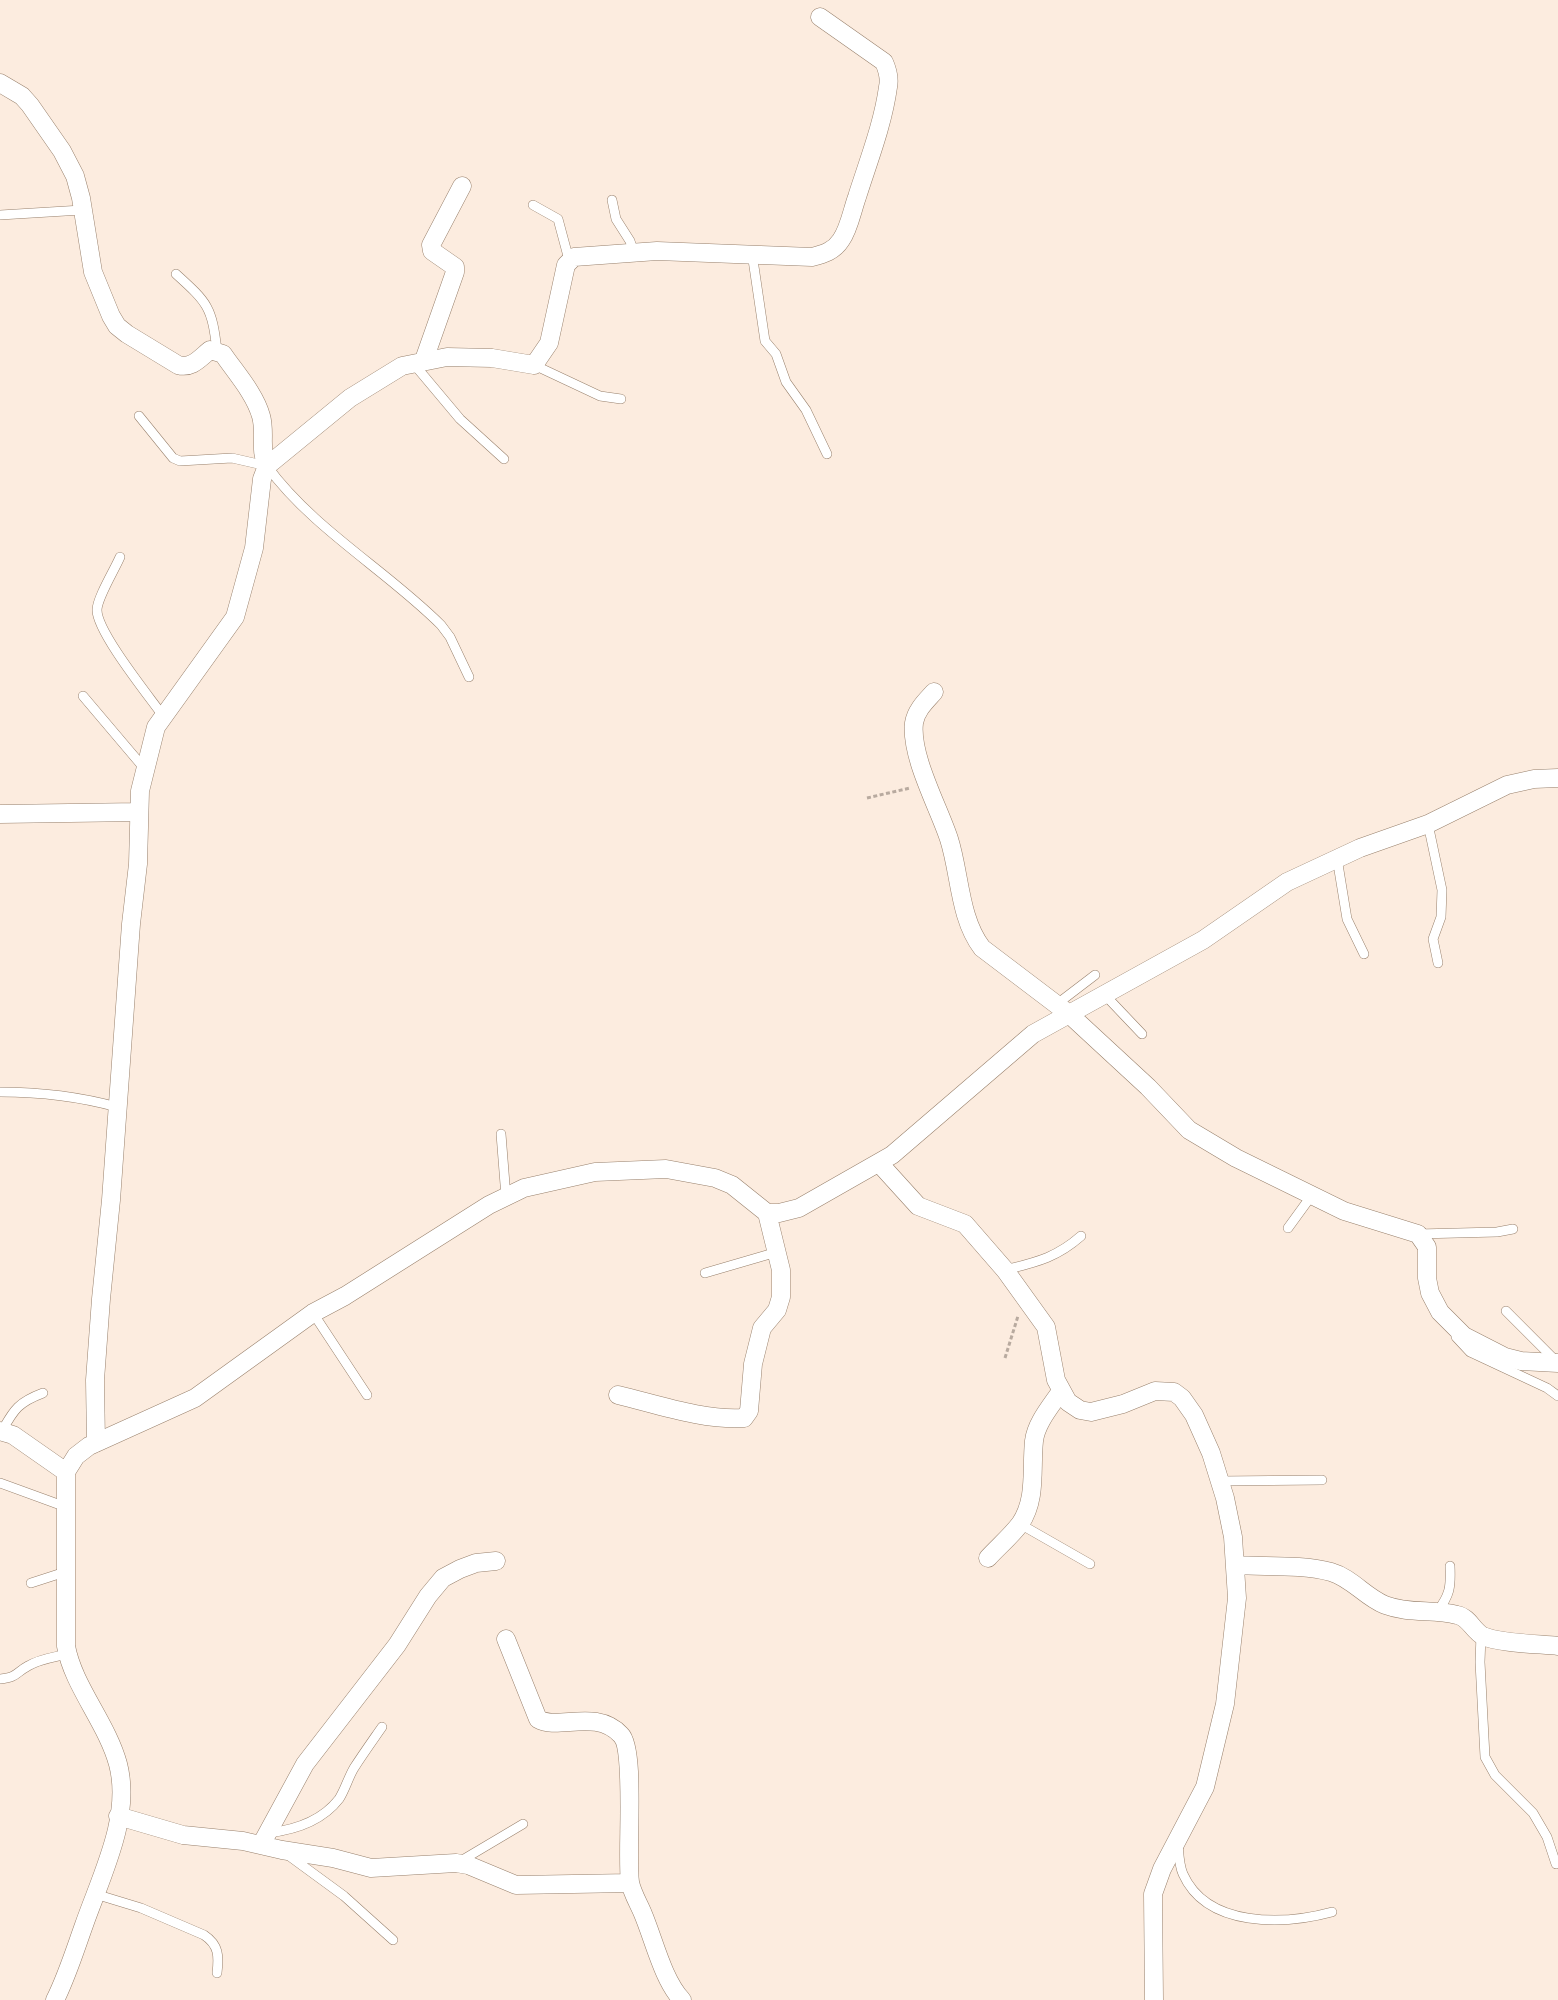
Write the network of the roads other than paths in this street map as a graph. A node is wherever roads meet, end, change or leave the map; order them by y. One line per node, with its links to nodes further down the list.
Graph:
1 (820, 17): 8 (street)
2 (0, 83): 6 (street)
3 (462, 186): 13 (street)
4 (612, 200): 9 (lane)
5 (533, 205): 10 (lane)
6 (82, 210): 7 (lane); 12 (street)
7 (0, 215)
8 (752, 253): 9 (street); 17 (lane)
9 (634, 254): 10 (street)
10 (569, 260): 14 (street)
11 (176, 274): 12 (lane)
12 (217, 351): 19 (street)
13 (418, 361): 14 (street); 18 (lane); 19 (street)
14 (534, 365): 15 (lane)
15 (621, 399)
16 (139, 416): 19 (lane)
17 (827, 454)
18 (504, 459)
19 (267, 466): 21 (lane); 24 (street)
20 (120, 557): 24 (lane)
21 (469, 677)
22 (934, 692): 35 (street)
23 (83, 696): 25 (lane)
24 (163, 716): 25 (street)
25 (144, 768): 27 (street)
26 (1558, 778): 29 (street)
27 (139, 812): 28 (street); 38 (street)
28 (0, 814)
29 (1428, 824): 30 (street); 32 (lane)
30 (1337, 858): 31 (lane); 34 (street)
31 (1364, 954)
32 (1438, 963)
33 (1095, 975): 35 (lane)
34 (1104, 994): 35 (street); 36 (lane)
35 (1063, 1009): 40 (street); 41 (street)
36 (1142, 1034)
37 (0, 1092): 38 (lane)
38 (117, 1107): 61 (street)
39 (501, 1134): 42 (lane)
40 (879, 1163): 43 (street); 49 (street)
41 (1312, 1195): 44 (lane); 46 (street)
42 (506, 1197): 43 (street); 52 (street)
43 (767, 1213): 48 (street)
44 (1288, 1228)
45 (1513, 1229): 46 (lane)
46 (1418, 1234): 53 (street)
47 (1080, 1236): 49 (lane)
48 (777, 1252): 50 (lane); 58 (street)
49 (1005, 1270): 55 (street)
50 (705, 1273)
51 (1506, 1311): 54 (lane)
52 (313, 1313): 57 (lane); 61 (street)
53 (1449, 1323): 54 (street); 59 (lane)
54 (1558, 1362)
55 (1061, 1391): 64 (street); 67 (street)
56 (43, 1393): 60 (lane)
57 (367, 1395)
58 (618, 1395)
59 (1558, 1396)
60 (1, 1431): 62 (street)
61 (96, 1443): 62 (street)
62 (66, 1472): 66 (street)
63 (1322, 1480): 64 (lane)
64 (1220, 1481): 71 (street)
65 (0, 1483): 66 (lane)
66 (66, 1507): 73 (street)
67 (1020, 1524): 68 (street); 70 (lane)
68 (988, 1558)
69 (496, 1561): 84 (street)
70 (1090, 1564)
71 (1236, 1565): 75 (street); 85 (street)
72 (1450, 1566): 75 (lane)
73 (65, 1572): 74 (lane); 79 (street)
74 (31, 1583)
75 (1435, 1614): 76 (street)
76 (1482, 1636): 78 (street); 88 (lane)
77 (506, 1639): 89 (street)
78 (1558, 1646)
79 (67, 1654): 80 (lane); 82 (street)
80 (0, 1679)
81 (382, 1727): 84 (lane)
82 (118, 1816): 84 (street); 90 (street)
83 (523, 1824): 87 (lane)
84 (264, 1839): 86 (street)
85 (1178, 1839): 91 (lane); 97 (street)
86 (282, 1850): 87 (street); 92 (lane)
87 (456, 1863): 89 (street)
88 (1556, 1864)
89 (630, 1883): 94 (street)
90 (95, 1894): 93 (lane); 95 (street)
91 (1332, 1912)
92 (393, 1940)
93 (217, 1973)
94 (674, 1992): 96 (street)
95 (56, 2000)
96 (682, 2000)
97 (1154, 2000)

